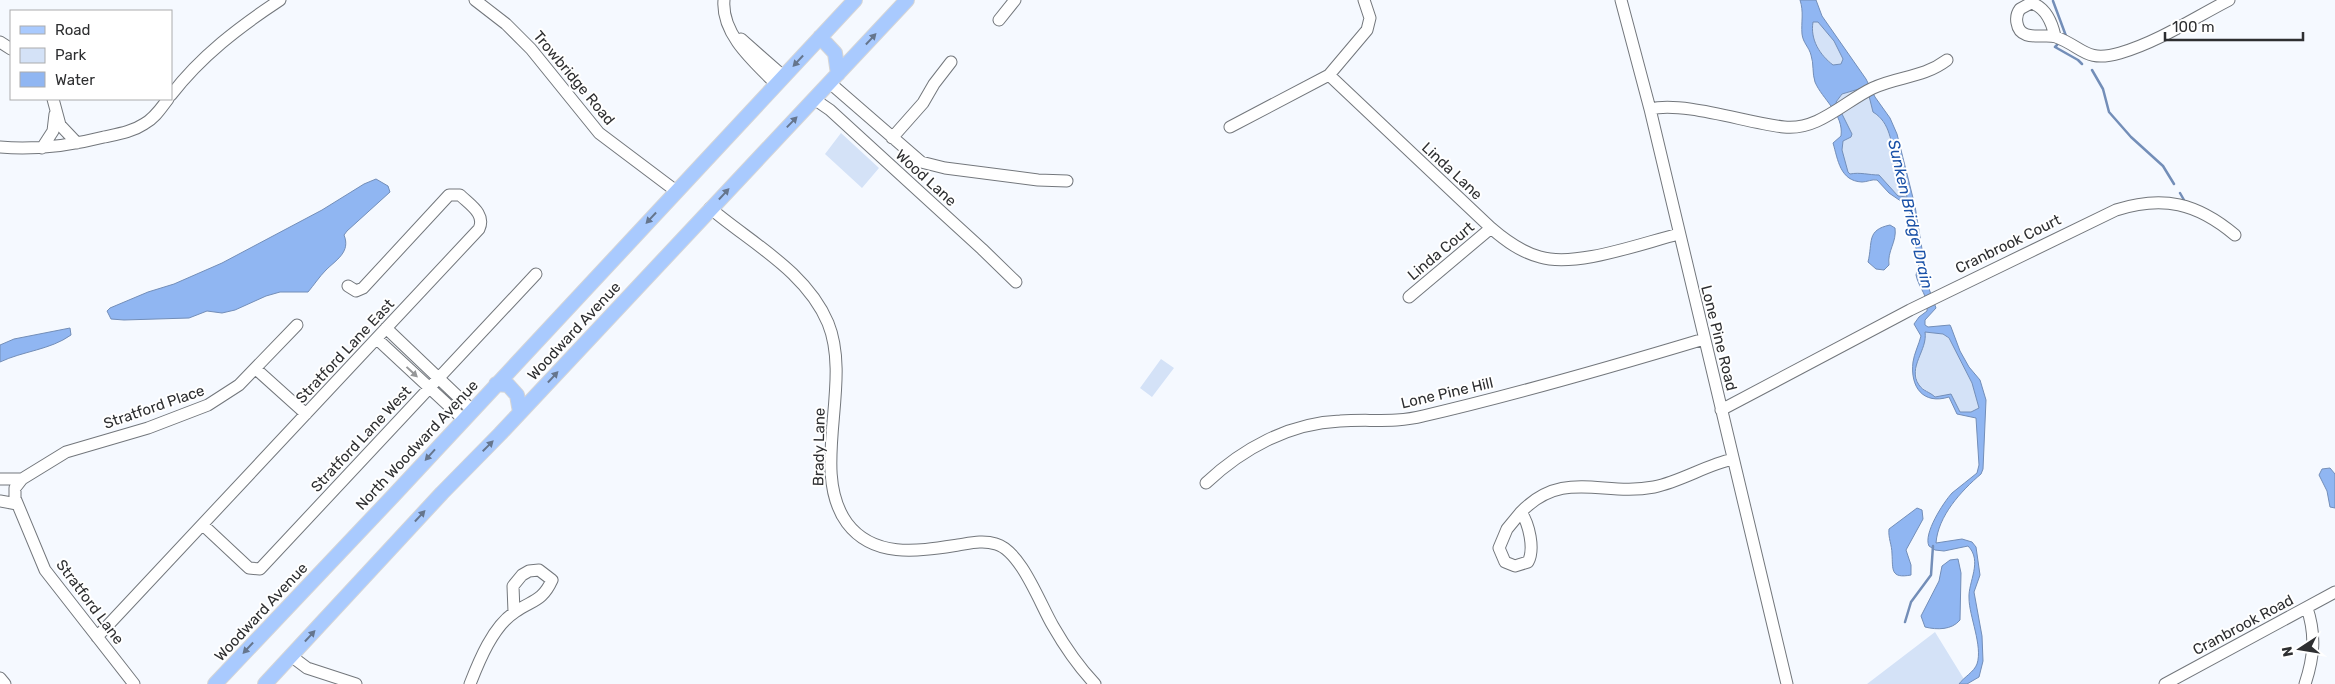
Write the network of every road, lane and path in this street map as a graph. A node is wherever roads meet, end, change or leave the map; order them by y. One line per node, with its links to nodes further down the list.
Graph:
1 (280, 0): 18 (street)
2 (475, 0): 29 (street, Trowbridge Road)
3 (724, 0): 17 (street)
4 (855, 0): 12 (main road, Woodward Avenue)
5 (907, 0): 16 (main road, Woodward Avenue, one-way to 5)
6 (1016, 0): 10 (street)
7 (1364, 0): 15 (street)
8 (1621, 0): 22 (street, Lone Pine Road)
9 (2230, 0): 11 (street)
10 (999, 20)
11 (2055, 36)
12 (820, 37): 16 (main road); 17 (main road, Woodward Avenue, one-way to 17)
13 (1947, 60): 22 (street)
14 (952, 62): 24 (street)
15 (1330, 76): 23 (street); 31 (street, Linda Lane)
16 (834, 79): 19 (main road, Woodward Avenue); 24 (street)
17 (779, 80): 29 (main road, Woodward Avenue)
18 (172, 94)
19 (814, 99): 30 (main road, Woodward Avenue, one-way to 19); 35 (street, Wood Lane)
20 (167, 100): 25 (street)
21 (54, 104): 25 (street); 27 (street)
22 (1650, 109): 32 (street, Lone Pine Road)
23 (1230, 127)
24 (892, 138): 28 (street)
25 (78, 144): 27 (street)
26 (0, 147): 27 (street)
27 (42, 148)
28 (1067, 181)
29 (676, 191): 42 (main road, Woodward Avenue, one-way to 42)
30 (710, 208): 48 (main road, Woodward Avenue, one-way to 30); 72 (street, Brady Lane)
31 (1491, 228): 32 (street, Linda Lane); 37 (street, Linda Court)
32 (1679, 234): 41 (street, Lone Pine Road)
33 (2235, 235): 47 (street, Cranbrook Court)
34 (536, 274): 44 (street, Stratford Lane West)
35 (1016, 282)
36 (348, 286): 39 (street, Stratford Lane East)
37 (1410, 297)
38 (297, 325): 43 (street, Stratford Place)
39 (386, 328): 40 (street, Stratford Lane East); 44 (street)
40 (376, 339): 46 (street, one-way to 46); 49 (street, Stratford Lane East)
41 (1704, 339): 47 (street, Lone Pine Road); 54 (street, Lone Pine Hill)
42 (528, 350): 45 (main road, North Woodward Avenue)
43 (256, 369): 49 (street); 53 (street, Stratford Place)
44 (439, 378): 46 (street, Stratford Lane West); 50 (street)
45 (496, 384): 48 (main road); 50 (main road, North Woodward Avenue)
46 (430, 388): 50 (street); 58 (street, Stratford Lane West)
47 (1721, 410): 51 (street, Lone Pine Road)
48 (520, 412): 64 (main road, Woodward Avenue, one-way to 48)
49 (306, 414): 58 (street, Stratford Lane East)
50 (468, 414): 59 (main road, North Woodward Avenue, one-way to 59)
51 (1733, 459): 57 (street); 73 (street, Lone Pine Road)
52 (0, 479): 53 (street)
53 (22, 479): 56 (street)
54 (1206, 483)
55 (0, 501): 56 (street)
56 (17, 504): 63 (street, Stratford Lane)
57 (1521, 512)
58 (202, 525): 63 (street, Stratford Lane East)
59 (330, 562): 68 (main road, Woodward Avenue, one-way to 68)
60 (2335, 592): 61 (street, Cranbrook Road)
61 (2307, 608): 74 (street, Cranbrook Road); 75 (street)
62 (514, 612): 71 (street)
63 (98, 637): 67 (street, Stratford Lane)
64 (292, 656): 69 (main road, Woodward Avenue); 70 (street)
65 (0, 678): 66 (street)
66 (5, 684)
67 (134, 684)
68 (215, 684)
69 (265, 684)
70 (356, 684)
71 (470, 684)
72 (1094, 684)
73 (1787, 684)
74 (2165, 684)
75 (2305, 684)

